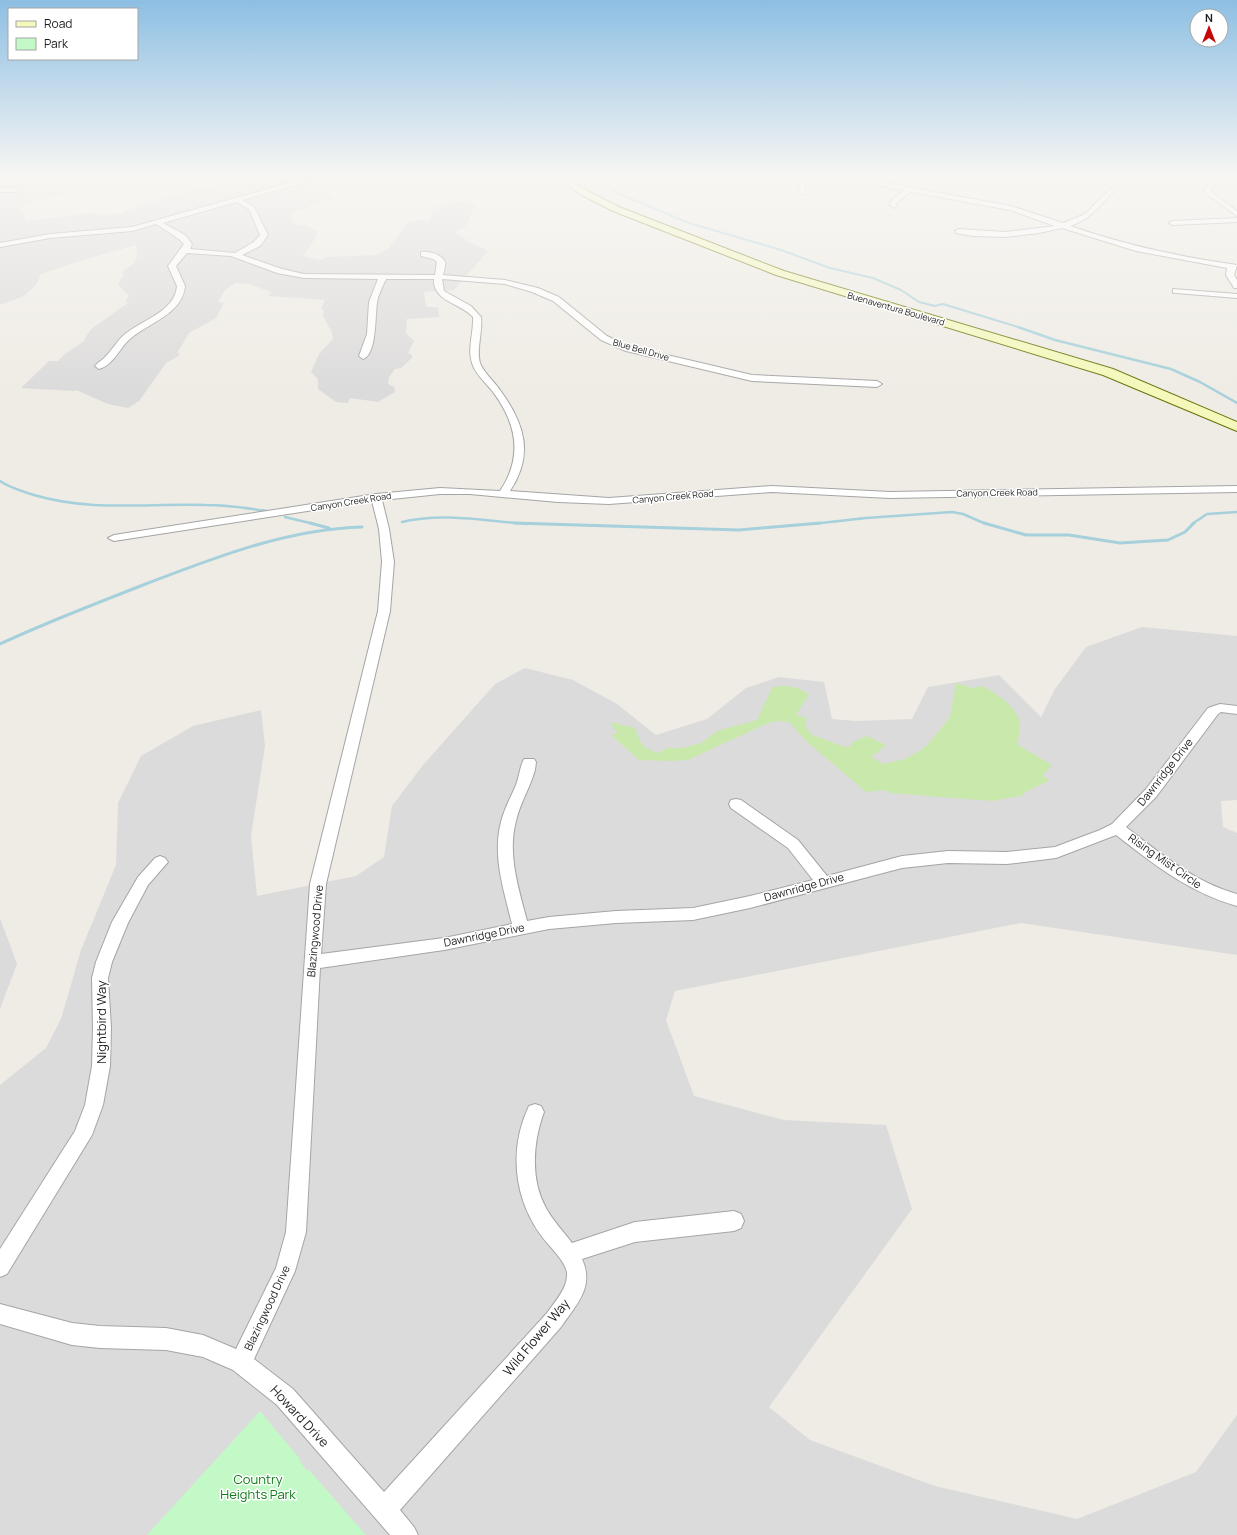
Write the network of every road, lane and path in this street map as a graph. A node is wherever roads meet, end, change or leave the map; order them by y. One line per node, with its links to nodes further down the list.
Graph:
1 (247, 249): 5 (street)
2 (718, 249): 16 (main road, Buenaventura Boulevard)
3 (1135, 249): 7 (street)
4 (185, 251): 5 (street, Blue Bell Drive); 14 (street)
5 (236, 254): 8 (street, Blue Bell Drive)
6 (424, 254): 9 (street)
7 (1234, 267): 10 (street)
8 (383, 276): 9 (street, Blue Bell Drive); 13 (street)
9 (439, 276): 15 (street, Blue Bell Drive); 18 (street)
10 (1237, 286)
11 (1176, 291): 12 (street)
12 (1237, 296)
13 (362, 356)
14 (99, 366)
15 (877, 384)
16 (1237, 427)
17 (1237, 489): 18 (street, Canyon Creek Road)
18 (503, 494): 19 (street, Canyon Creek Road)
19 (376, 497): 20 (street, Canyon Creek Road); 29 (street, Blazingwood Drive)
20 (114, 538)
21 (1237, 710): 24 (street, Dawnridge Drive)
22 (529, 762): 28 (street)
23 (736, 804): 26 (street)
24 (1117, 828): 26 (street, Dawnridge Drive); 27 (street, Rising Mist Circle)
25 (160, 862): 33 (street, Nightbird Way)
26 (823, 882): 28 (street, Dawnridge Drive)
27 (1237, 900)
28 (521, 928): 29 (street, Dawnridge Drive)
29 (312, 962): 35 (street, Blazingwood Drive)
30 (535, 1112): 32 (street, Wild Flower Way)
31 (734, 1221): 32 (street)
32 (567, 1254): 36 (street, Wild Flower Way)
33 (0, 1267)
34 (0, 1314): 35 (street, Howard Drive)
35 (241, 1362): 36 (street, Howard Drive)
36 (384, 1510): 37 (street, Howard Drive)
37 (406, 1535)

